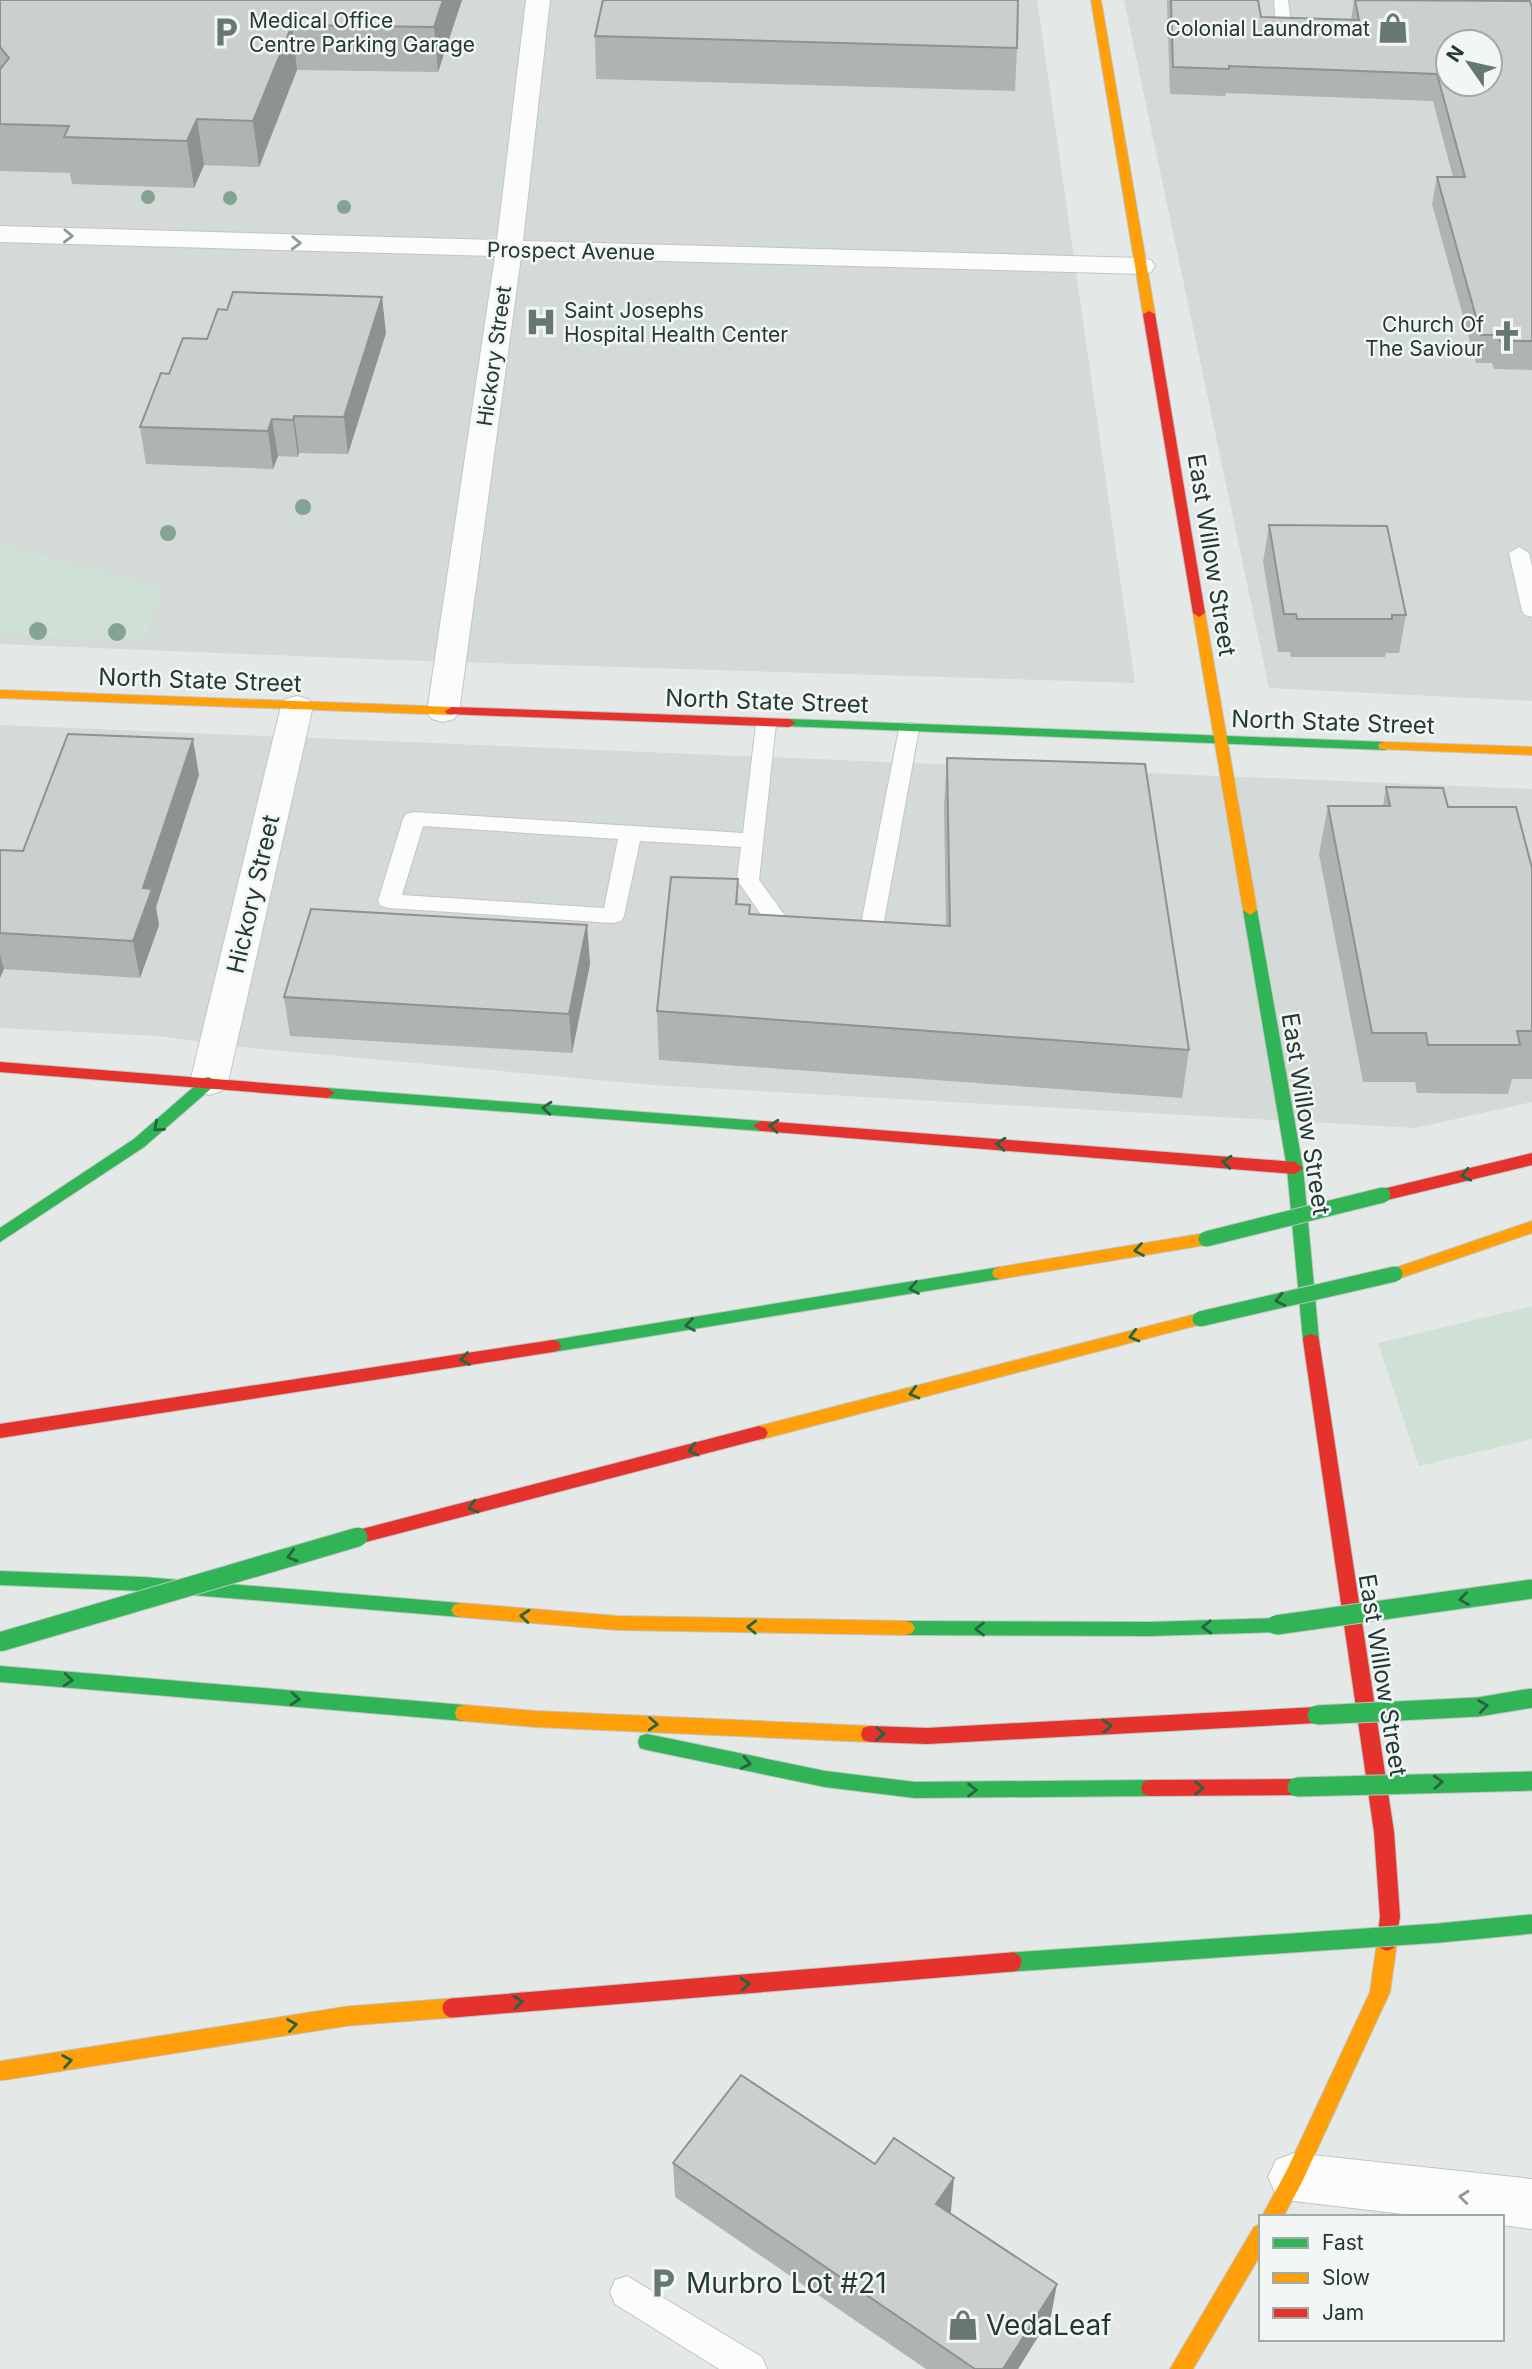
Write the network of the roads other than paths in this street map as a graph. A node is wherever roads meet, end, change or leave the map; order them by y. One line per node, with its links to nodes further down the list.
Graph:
1 (538, 0): 6 (street, Hickory Street)
2 (1096, 0): 7 (main road, East Willow Street)
3 (1281, 0): 4 (lane)
4 (1284, 31)
5 (0, 234): 6 (street, Prospect Avenue, one-way to 6)
6 (509, 250): 7 (street, Prospect Avenue); 12 (street, Hickory Street)
7 (1142, 266): 15 (main road, East Willow Street)
8 (1519, 553): 9 (lane)
9 (1532, 611)
10 (0, 694): 11 (main road, North State Street)
11 (297, 706): 12 (main road, North State Street); 20 (street, Hickory Street)
12 (443, 712): 13 (main road, North State Street)
13 (766, 724): 14 (main road, North State Street); 18 (lane)
14 (909, 729): 15 (main road, North State Street); 18 (lane)
15 (1220, 741): 16 (main road, North State Street); 22 (main road, East Willow Street)
16 (1532, 751)
17 (630, 835): 17 (lane); 18 (lane)
18 (753, 841)
19 (0, 1067): 20 (main road)
20 (209, 1082): 22 (main road, one-way to 20); 24 (main road, one-way to 24)
21 (1532, 1159): 27 (main road, one-way to 27, bridge)
22 (1296, 1168): 37 (main road, East Willow Street)
23 (1532, 1227): 26 (main road)
24 (0, 1236)
25 (1504, 1254): 26 (main road)
26 (1395, 1274): 30 (main road, one-way to 30, bridge)
27 (0, 1432)
28 (0, 1578): 29 (main road, one-way to 28, bridge)
29 (1532, 1589)
30 (0, 1642)
31 (0, 1674): 33 (main road, one-way to 33)
32 (1532, 1698): 33 (main road, one-way to 32, bridge)
33 (536, 1719): 34 (main road, one-way to 34, bridge)
34 (1532, 1781)
35 (1532, 1924): 36 (main road, one-way to 35, bridge)
36 (0, 2071)
37 (1282, 2197): 38 (street, one-way to 37)
38 (1532, 2204)
39 (1259, 2237): 42 (main road)
40 (627, 2292): 41 (lane)
41 (750, 2369)
42 (1181, 2369)

